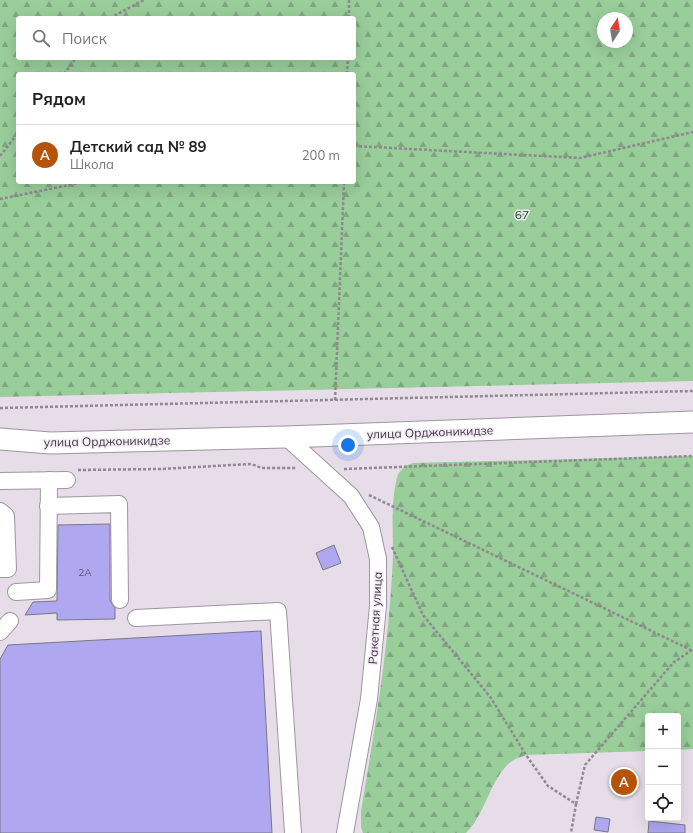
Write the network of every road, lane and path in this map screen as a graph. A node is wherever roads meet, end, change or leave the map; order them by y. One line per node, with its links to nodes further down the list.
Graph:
1 (144, 0): 3 (path)
2 (349, 0): 4 (path)
3 (114, 16)
4 (349, 16)
5 (74, 60): 7 (path)
6 (348, 60): 8 (path)
7 (66, 72)
8 (347, 72)
9 (693, 132): 11 (path)
10 (16, 136): 12 (path)
11 (356, 146)
12 (0, 156)
13 (74, 184): 15 (path)
14 (344, 184): 17 (path)
15 (0, 199)
16 (693, 391): 17 (path)
17 (335, 400): 18 (path)
18 (0, 408)
19 (693, 422): 20 (main road, улица Орджоникидзе)
20 (286, 437): 21 (main road, улица Орджоникидзе); 23 (street, Ракетная улица)
21 (0, 439)
22 (693, 456): 23 (path)
23 (319, 468): 24 (path); 38 (street, Ракетная улица)
24 (71, 475): 25 (street)
25 (49, 480): 26 (street); 28 (street)
26 (0, 481)
27 (366, 494): 35 (path)
28 (48, 506): 32 (street); 33 (street)
29 (0, 511): 31 (street)
30 (391, 545): 36 (path)
31 (0, 569)
32 (16, 592)
33 (120, 600)
34 (136, 618): 37 (street)
35 (693, 650): 36 (path)
36 (576, 804): 39 (path)
37 (293, 833)
38 (345, 833)
39 (571, 833)

